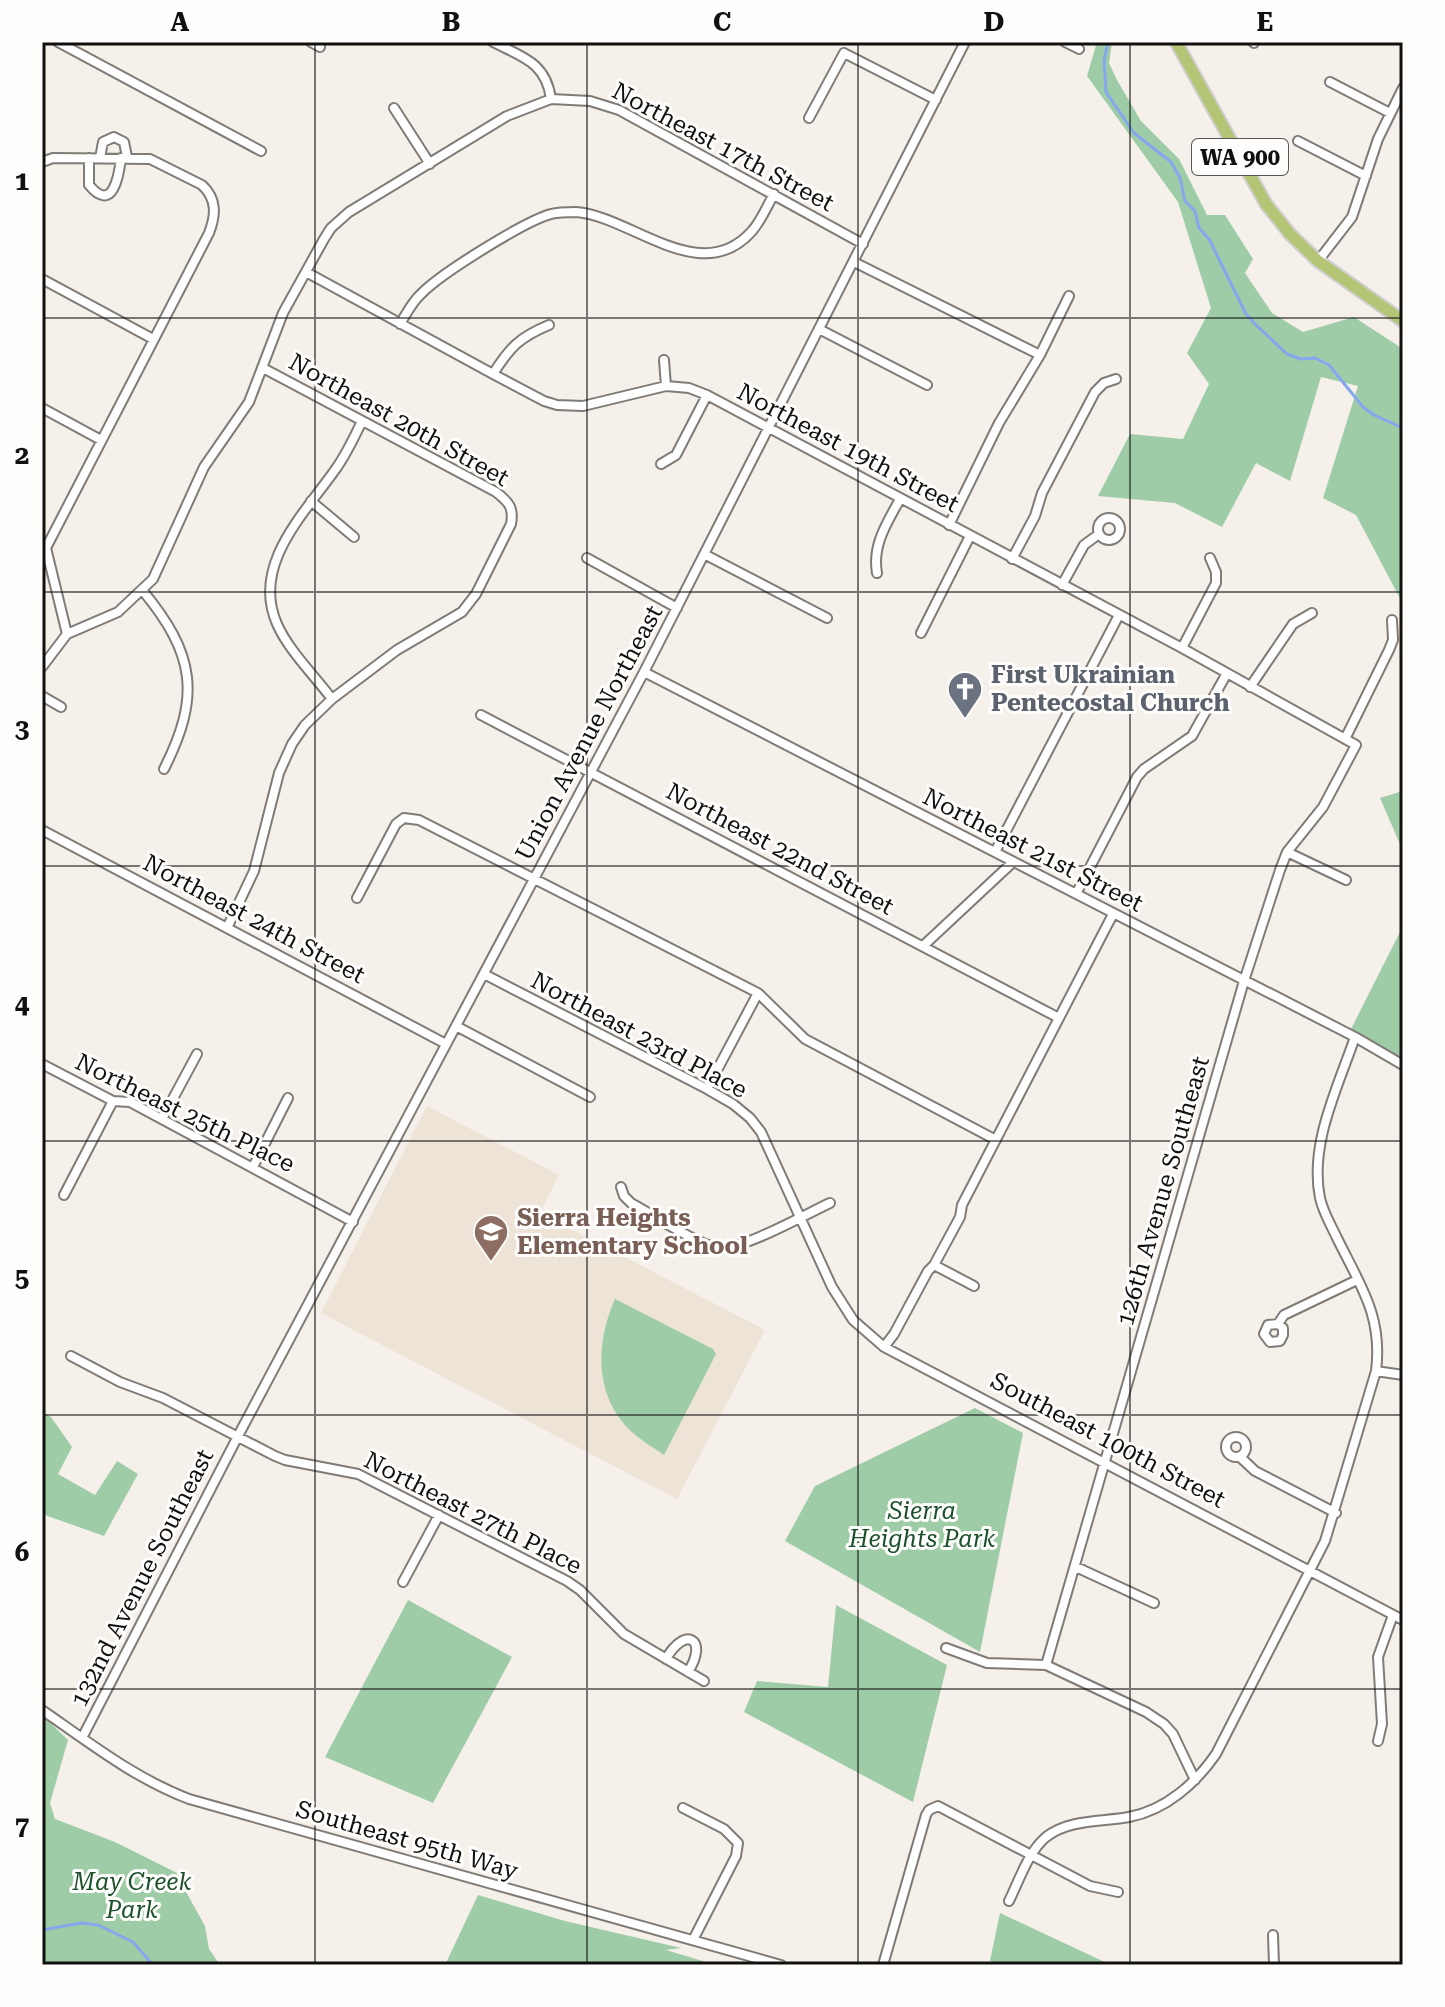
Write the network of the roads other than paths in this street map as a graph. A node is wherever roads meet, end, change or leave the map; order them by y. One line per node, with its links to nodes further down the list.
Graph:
1 (58, 42): 15 (street)
2 (493, 42): 9 (street)
3 (965, 42): 10 (street, Union Avenue Northeast)
4 (1065, 42): 6 (street)
5 (1176, 42): 24 (main road, WA 900)
6 (1079, 49)
7 (1330, 82): 12 (street)
8 (1403, 88): 12 (street)
9 (551, 99): 20 (street); 22 (street, Northeast 17th Street)
10 (936, 100): 13 (street); 23 (street, Union Avenue Northeast)
11 (394, 108): 20 (street)
12 (1396, 108): 21 (street)
13 (809, 118)
14 (1298, 141): 21 (street)
15 (261, 151)
16 (89, 158): 17 (street); 18 (street); 19 (street)
17 (100, 158): 18 (street); 18 (street)
18 (124, 158): 33 (street)
19 (42, 162)
20 (430, 164): 26 (street)
21 (1366, 176): 24 (street)
22 (774, 194): 23 (street, Northeast 17th Street); 30 (street)
23 (863, 244): 25 (street, Union Avenue Northeast)
24 (1318, 261): 29 (main road, WA 900)
25 (854, 262): 32 (street, Union Avenue Northeast); 34 (street)
26 (306, 272): 30 (street, Northeast 19th Street); 36 (street)
27 (42, 279): 33 (street)
28 (1069, 296): 34 (street)
29 (1403, 321)
30 (400, 324): 37 (street, Northeast 19th Street)
31 (549, 325): 37 (street)
32 (819, 329): 39 (street); 44 (street, Union Avenue Northeast)
33 (153, 339): 45 (street)
34 (1040, 355): 49 (street)
35 (664, 360): 40 (street)
36 (263, 368): 43 (street, Northeast 20th Street); 60 (street)
37 (493, 374): 40 (street, Northeast 19th Street)
38 (1116, 379): 57 (street)
39 (927, 385)
40 (666, 386): 41 (street, Northeast 19th Street)
41 (707, 395): 44 (street, Northeast 19th Street); 46 (street)
42 (42, 408): 45 (street)
43 (362, 421): 48 (street); 74 (street, Northeast 20th Street)
44 (768, 429): 47 (street, Northeast 19th Street); 54 (street, Union Avenue Northeast)
45 (101, 440): 53 (street)
46 (661, 464)
47 (900, 499): 49 (street, Northeast 19th Street); 58 (street)
48 (311, 501): 52 (street); 74 (street)
49 (949, 525): 51 (street, Northeast 19th Street)
50 (1099, 534): 59 (street)
51 (970, 536): 57 (street, Northeast 19th Street); 66 (street)
52 (354, 537)
53 (44, 547): 67 (street)
54 (704, 554): 61 (street, Union Avenue Northeast); 64 (street)
55 (587, 558): 61 (street)
56 (1210, 558): 68 (street)
57 (1012, 559): 59 (street, Northeast 19th Street)
58 (877, 573)
59 (1062, 585): 63 (street, Northeast 19th Street)
60 (143, 591): 67 (street); 79 (street)
61 (677, 608): 70 (street, Union Avenue Northeast)
62 (1312, 613): 72 (street)
63 (1119, 615): 68 (street, Northeast 19th Street); 82 (street)
64 (827, 618)
65 (1392, 620): 77 (street)
66 (921, 633)
67 (67, 634): 69 (street)
68 (1182, 648): 71 (street, Northeast 19th Street)
69 (42, 667)
70 (644, 672): 80 (street, Union Avenue Northeast); 82 (street, Northeast 21st Street)
71 (1227, 673): 72 (street, Northeast 19th Street); 87 (street)
72 (1250, 687): 77 (street, Northeast 19th Street)
73 (42, 696): 75 (street)
74 (332, 699): 90 (street)
75 (61, 707)
76 (481, 715): 80 (street, Northeast 22nd Street)
77 (1345, 739): 78 (street, Northeast 19th Street)
78 (1356, 745): 83 (street, 126th Avenue Southeast)
79 (164, 769)
80 (591, 773): 85 (street, Union Avenue Northeast); 91 (street, Northeast 22nd Street)
81 (42, 830): 90 (street, Northeast 24th Street)
82 (995, 852): 84 (street, Northeast 21st Street)
83 (1287, 852): 86 (street); 93 (street, 126th Avenue Southeast)
84 (1013, 862): 87 (street, Northeast 21st Street); 91 (street)
85 (535, 879): 88 (street); 92 (street, Union Avenue Northeast); 94 (street)
86 (1346, 880)
87 (1076, 894): 89 (street, Northeast 21st Street)
88 (357, 898)
89 (1113, 914): 93 (street, Northeast 21st Street); 95 (street)
90 (227, 928): 98 (street, Northeast 24th Street)
91 (923, 946): 95 (street, Northeast 22nd Street)
92 (484, 974): 96 (street, Union Avenue Northeast); 102 (street, Northeast 23rd Place)
93 (1244, 981): 97 (street, Northeast 21st Street); 124 (street, 126th Avenue Southeast)
94 (758, 993): 102 (street); 107 (street)
95 (1059, 1018): 107 (street)
96 (456, 1026): 98 (street, Union Avenue Northeast); 103 (street)
97 (1355, 1037): 101 (street, Northeast 21st Street); 115 (street)
98 (446, 1044): 113 (street, Union Avenue Northeast)
99 (197, 1054): 106 (street)
100 (42, 1064): 105 (street, Northeast 25th Place)
101 (1403, 1065)
102 (707, 1089): 112 (street, Northeast 23rd Place)
103 (590, 1097)
104 (288, 1098): 108 (street)
105 (113, 1101): 106 (street, Northeast 25th Place); 110 (street)
106 (162, 1119): 108 (street, Northeast 25th Place)
107 (996, 1140): 114 (street)
108 (253, 1167): 113 (street, Northeast 25th Place)
109 (621, 1187): 112 (street)
110 (64, 1195)
111 (830, 1203): 112 (street)
112 (800, 1217): 118 (street, Northeast 23rd Place)
113 (353, 1222): 122 (street, Union Avenue Northeast)
114 (934, 1265): 116 (street); 118 (street)
115 (1357, 1280): 117 (street); 120 (street)
116 (974, 1286)
117 (1278, 1324)
118 (884, 1347): 124 (street, Southeast 100th Street)
119 (71, 1356): 122 (street, Northeast 27th Place)
120 (1376, 1371): 121 (street); 125 (street)
121 (1403, 1375)
122 (238, 1436): 126 (street, Northeast 27th Place); 139 (street, 132nd Avenue Southeast)
123 (1240, 1457): 125 (street)
124 (1105, 1461): 127 (street, 126th Avenue Southeast); 128 (street, Southeast 100th Street)
125 (1336, 1513): 128 (street)
126 (439, 1515): 129 (street); 134 (street, Northeast 27th Place)
127 (1076, 1567): 130 (street); 135 (street, 126th Avenue Southeast)
128 (1312, 1571): 131 (street, Southeast 100th Street); 141 (street)
129 (403, 1582)
130 (1154, 1603)
131 (1393, 1615): 132 (street, Southeast 100th Street); 140 (street)
132 (1403, 1620)
133 (946, 1648): 135 (street)
134 (666, 1659): 136 (street, Northeast 27th Place); 136 (street)
135 (1046, 1665): 141 (street)
136 (688, 1672): 137 (street, Northeast 27th Place)
137 (704, 1681)
138 (42, 1710): 139 (street, Southeast 95th Way)
139 (82, 1738): 147 (street, Southeast 95th Way)
140 (1378, 1741)
141 (1195, 1780): 143 (street)
142 (683, 1808): 147 (street)
143 (1032, 1856): 144 (street); 145 (street); 149 (street)
144 (1118, 1892)
145 (1009, 1901)
146 (1273, 1935): 150 (street)
147 (693, 1940): 148 (street, Southeast 95th Way)
148 (781, 1965)
149 (883, 1965)
150 (1274, 1965)

